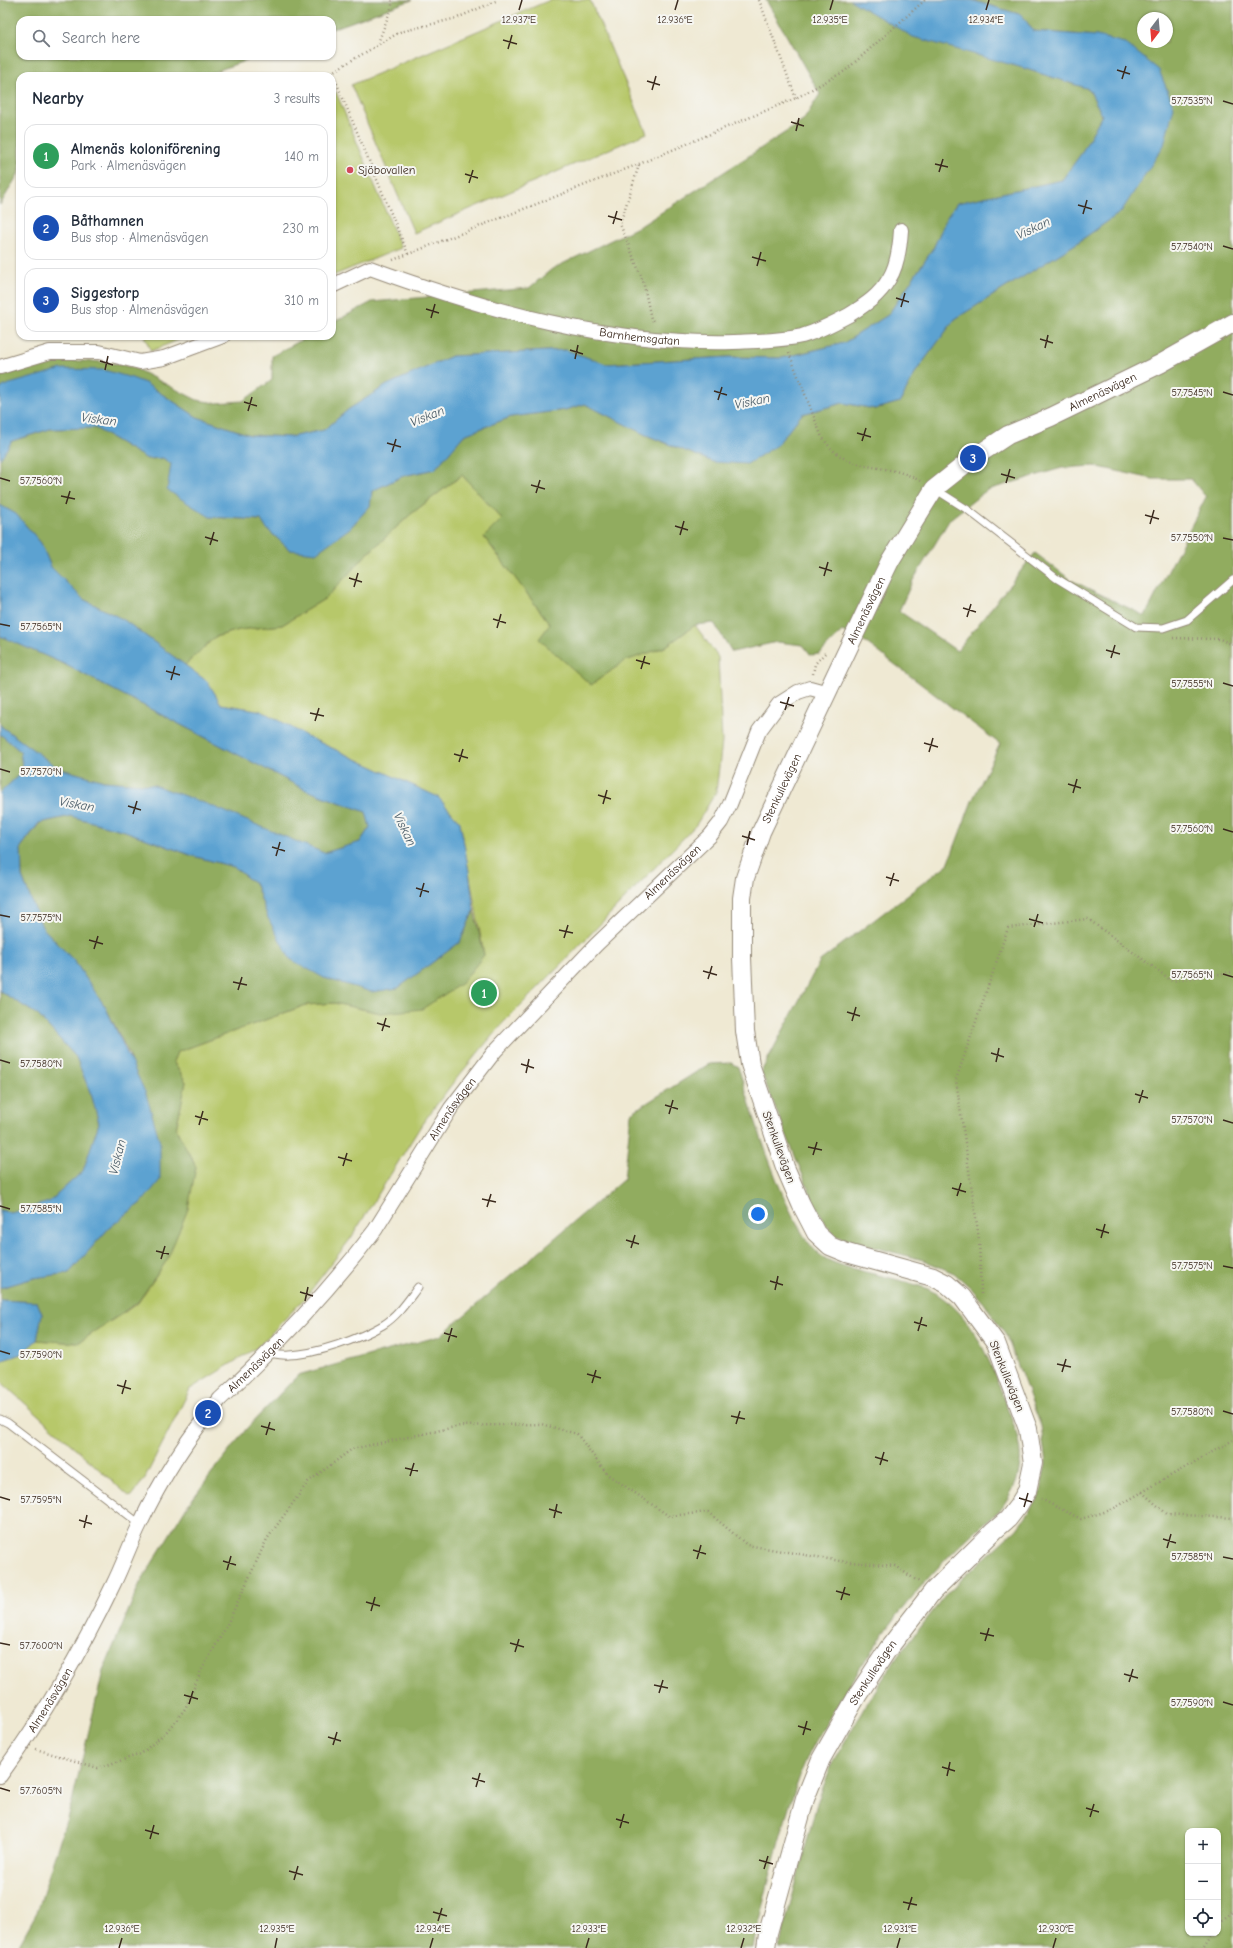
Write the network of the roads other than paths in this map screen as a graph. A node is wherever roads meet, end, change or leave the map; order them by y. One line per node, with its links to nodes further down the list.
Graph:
1 (901, 230): 2 (street, Barnhemsgatan)
2 (336, 284)
3 (1233, 323): 6 (street, Almenäsvägen)
4 (212, 340): 5 (street)
5 (0, 368)
6 (934, 489): 7 (lane); 8 (street, Almenäsvägen)
7 (1233, 580)
8 (828, 694): 10 (street, Almenäsvägen); 14 (street, Stenkullevägen)
9 (418, 1287): 10 (lane)
10 (267, 1353): 12 (street, Almenäsvägen)
11 (0, 1419): 12 (lane)
12 (140, 1524): 13 (street, Almenäsvägen)
13 (0, 1776)
14 (766, 1948)

